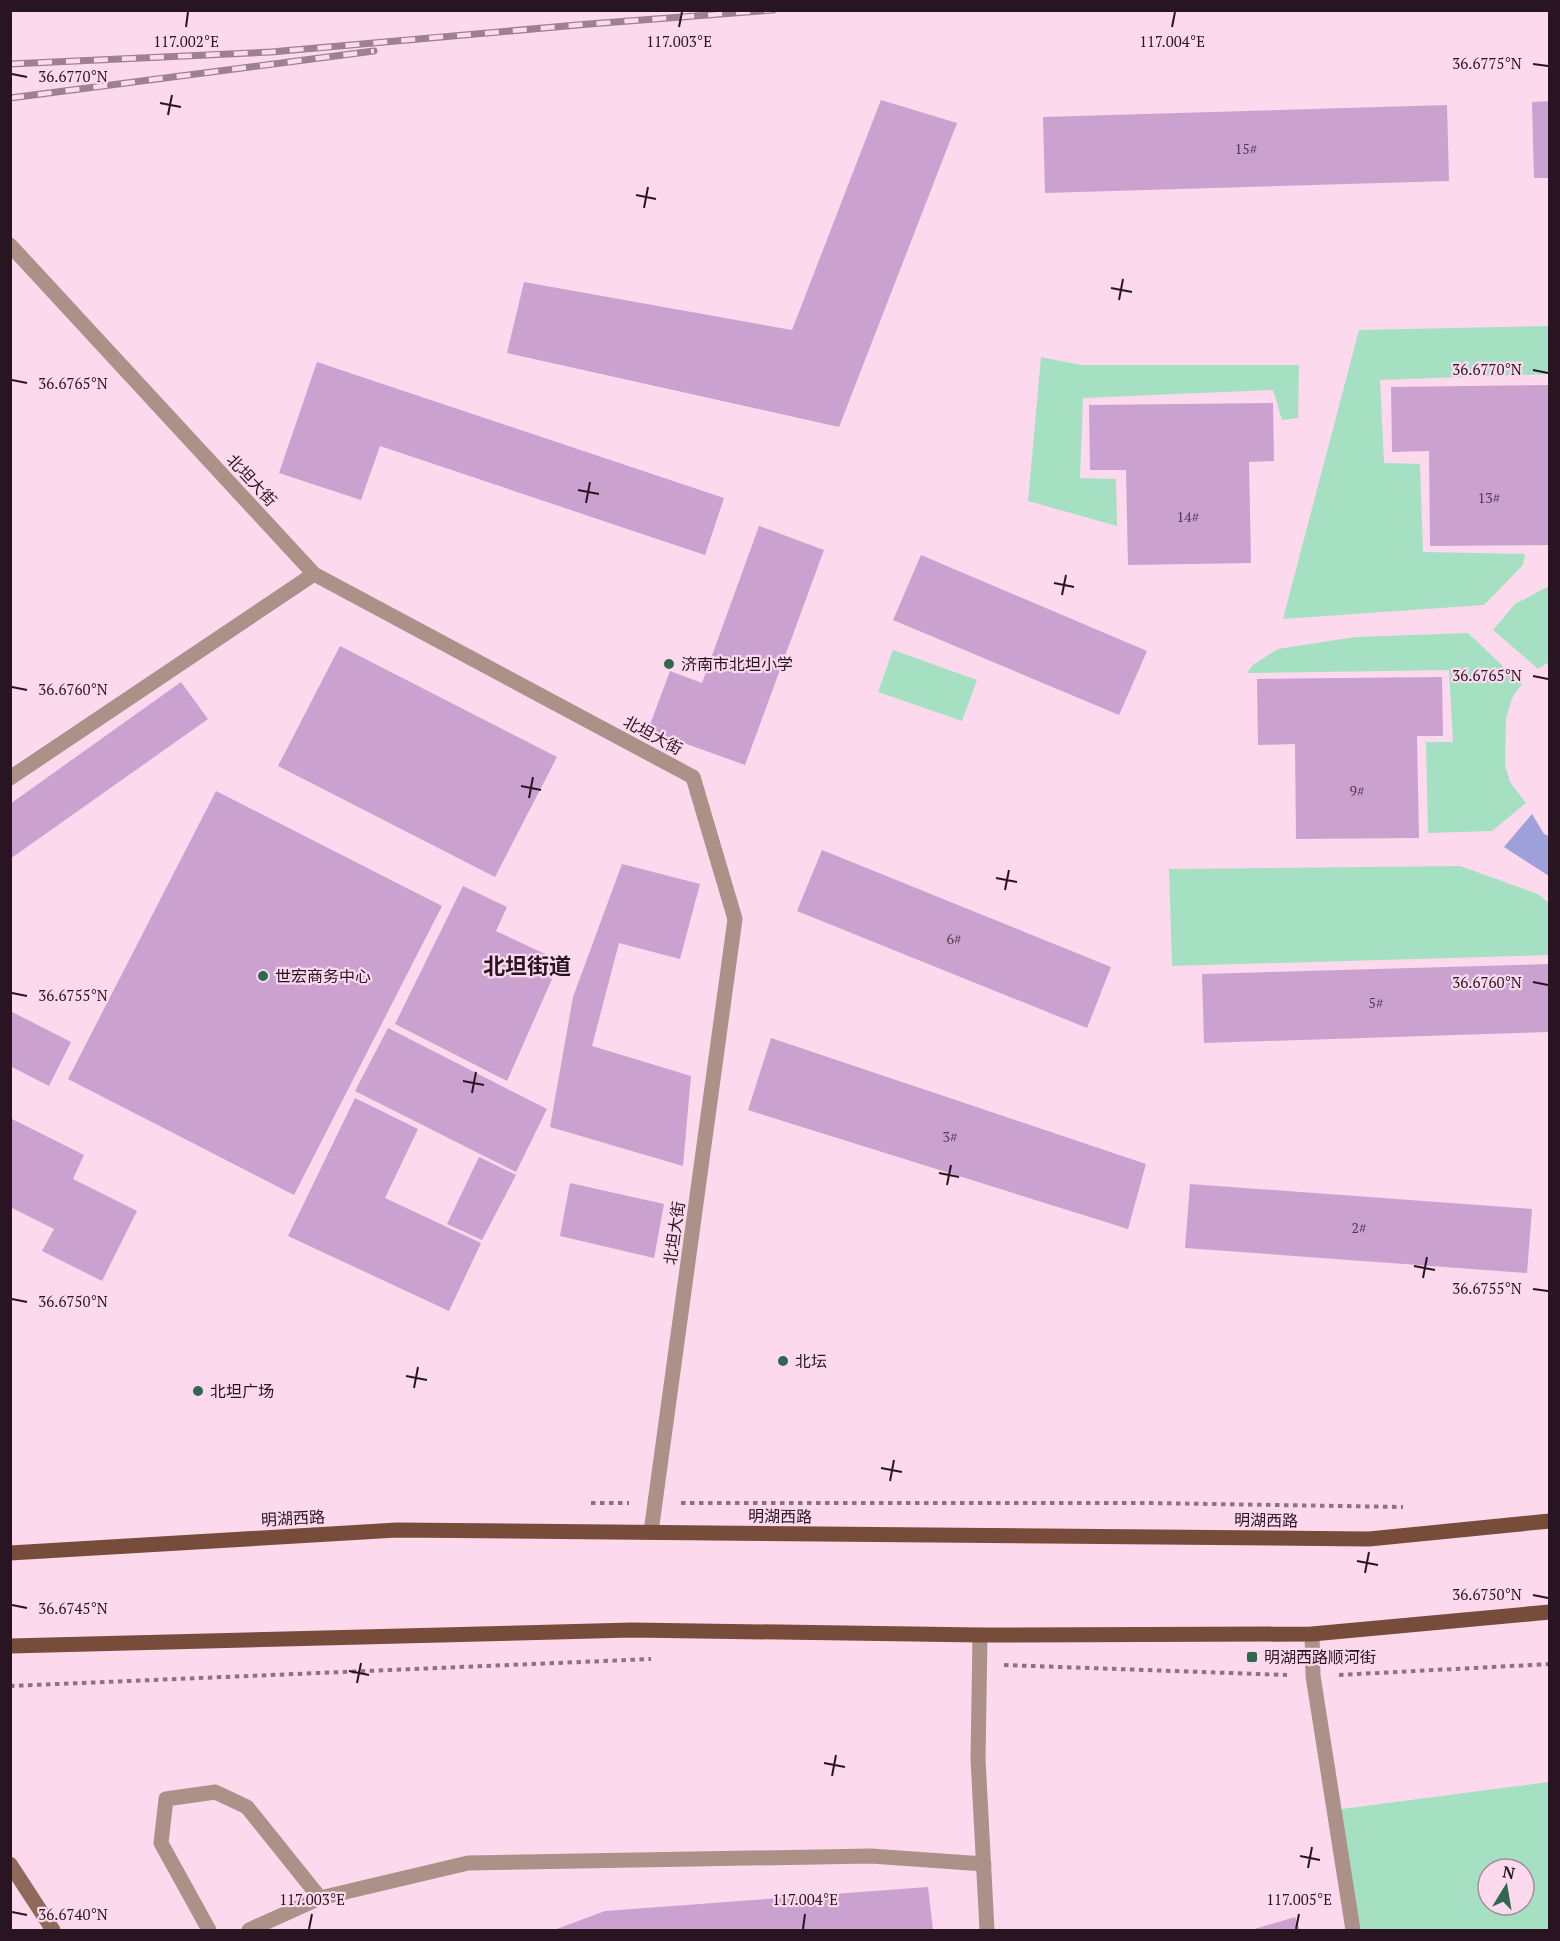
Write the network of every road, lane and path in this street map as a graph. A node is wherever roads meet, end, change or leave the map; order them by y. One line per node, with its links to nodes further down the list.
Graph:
1 (10, 245): 2 (street, 北坦大街)
2 (314, 574): 3 (street); 5 (street, 北坦大街)
3 (10, 778)
4 (1550, 1521): 5 (main road, 明湖西路)
5 (651, 1532): 6 (main road, 明湖西路)
6 (10, 1553)
7 (1550, 1612): 8 (main road)
8 (1312, 1634): 9 (main road); 14 (street)
9 (980, 1635): 10 (main road); 12 (street)
10 (10, 1646)
11 (659, 1659): 15 (path)
12 (980, 1664): 14 (path); 17 (street)
13 (1550, 1664): 14 (path)
14 (1312, 1676): 23 (street)
15 (10, 1686)
16 (10, 1864): 19 (main road)
17 (984, 1864): 18 (street); 22 (street)
18 (320, 1898): 20 (street); 21 (street)
19 (53, 1930)
20 (209, 1930)
21 (249, 1930)
22 (987, 1930)
23 (1353, 1930)

